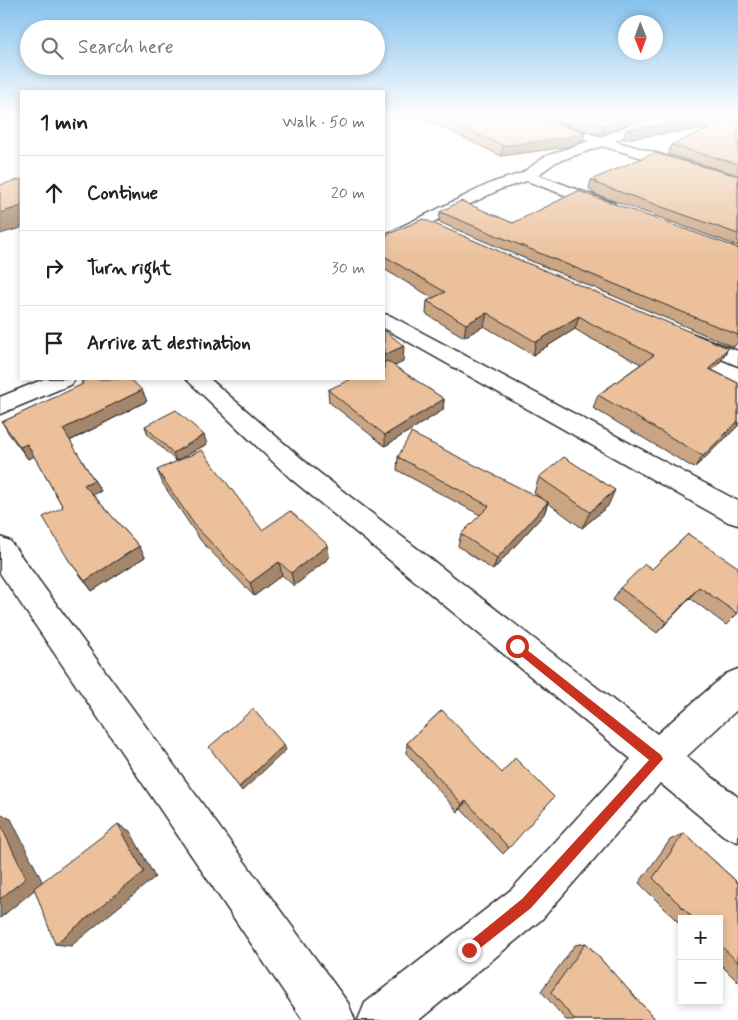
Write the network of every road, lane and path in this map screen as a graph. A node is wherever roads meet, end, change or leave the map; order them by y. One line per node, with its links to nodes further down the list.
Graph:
1 (544, 165): 3 (street)
2 (681, 165): 4 (street)
3 (527, 176): 5 (street); 6 (street)
4 (738, 182)
5 (619, 210)
6 (421, 222): 7 (street); 8 (street)
7 (439, 230)
8 (385, 240)
9 (385, 321): 15 (street)
10 (675, 331): 11 (street)
11 (738, 359)
12 (62, 380): 14 (street)
13 (198, 380): 18 (street)
14 (0, 406)
15 (738, 514)
16 (0, 549): 20 (street)
17 (738, 686): 18 (street)
18 (657, 759): 19 (street); 21 (street)
19 (738, 822)
20 (331, 1020)
21 (382, 1020)

